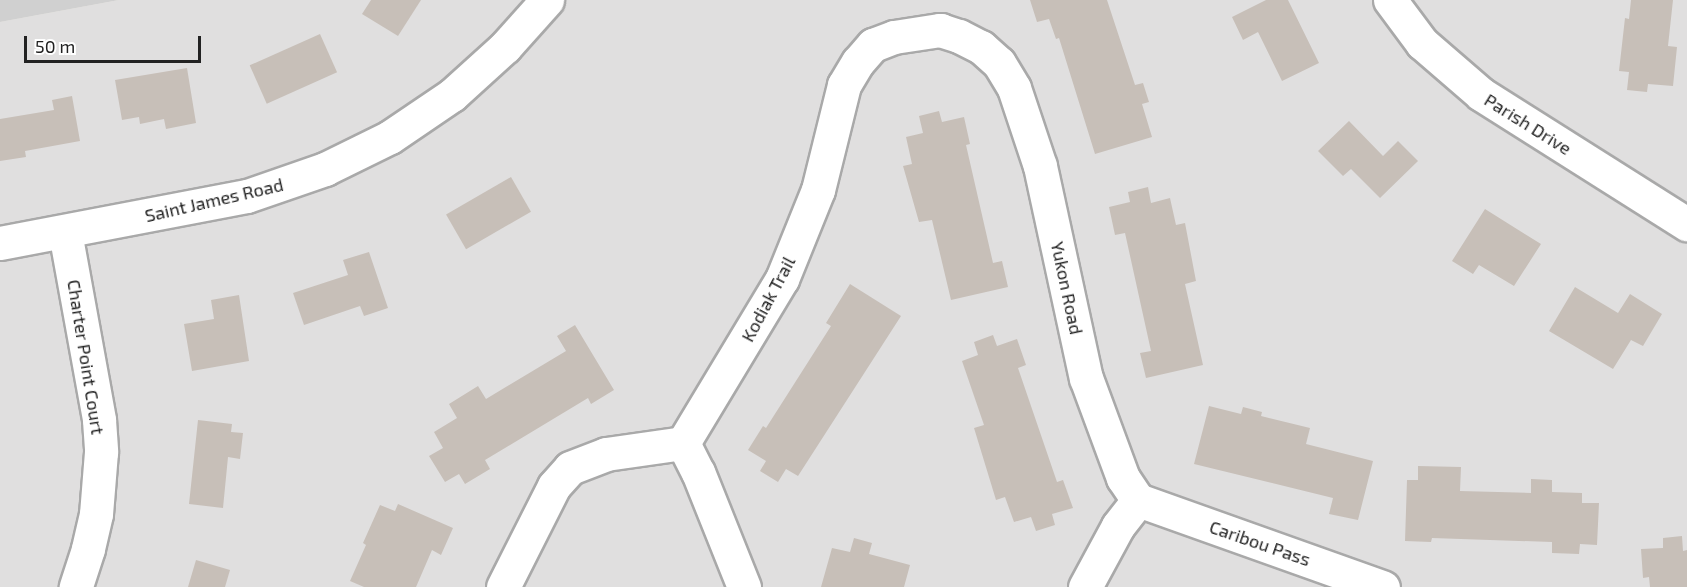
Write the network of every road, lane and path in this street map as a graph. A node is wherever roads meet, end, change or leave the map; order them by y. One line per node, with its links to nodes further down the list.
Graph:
1 (547, 0): 5 (street, Saint James Road)
2 (1390, 0): 4 (street, Parish Drive)
3 (917, 32): 7 (street, Kodiak Trail); 8 (street, Yukon Road)
4 (1687, 224)
5 (65, 232): 6 (street, Saint James Road); 9 (street, Charter Point Court)
6 (0, 243)
7 (683, 443): 10 (street); 11 (street)
8 (1138, 500): 12 (street); 13 (street, Caribou Pass)
9 (76, 587)
10 (502, 587)
11 (744, 587)
12 (1085, 587)
13 (1383, 587)

